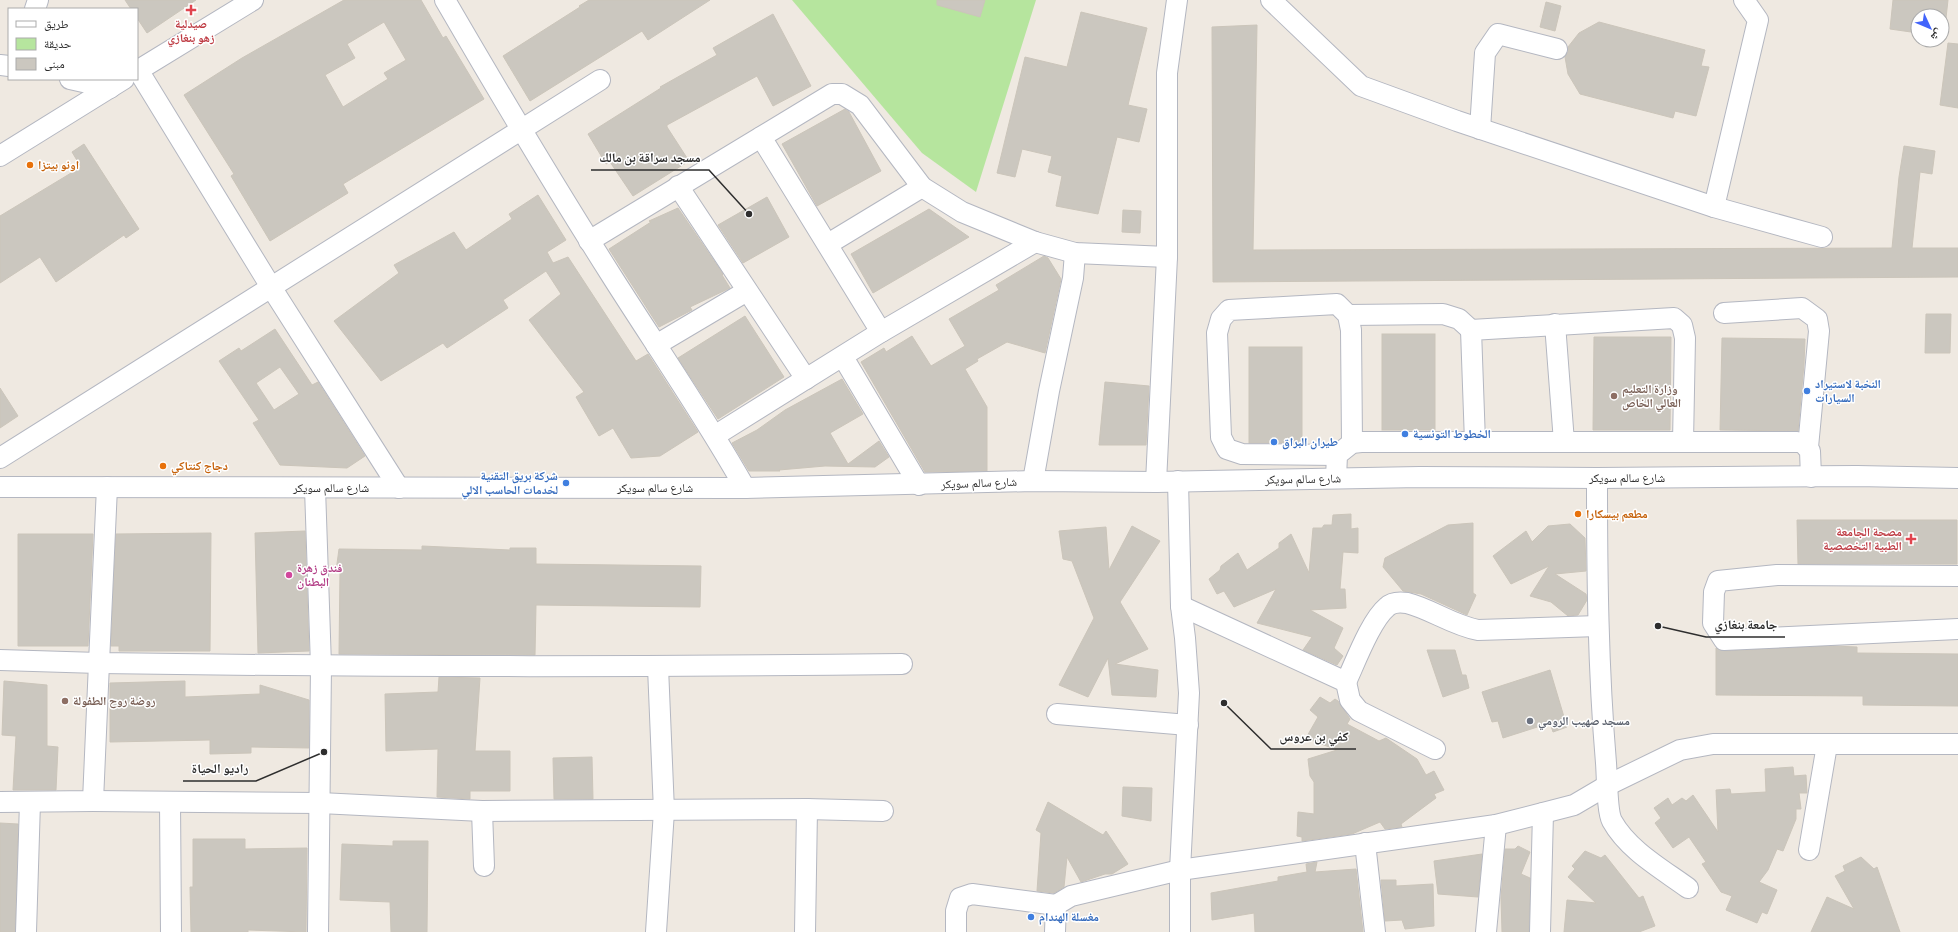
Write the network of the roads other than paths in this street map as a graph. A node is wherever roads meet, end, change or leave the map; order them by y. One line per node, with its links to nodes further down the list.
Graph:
1 (253, 0): 7 (street)
2 (445, 0): 11 (street)
3 (1177, 0): 23 (street)
4 (1271, 0): 12 (street)
5 (1744, 0): 17 (street)
6 (1557, 49): 12 (street)
7 (138, 70)
8 (122, 80): 14 (street)
9 (129, 80): 24 (street)
10 (600, 80): 11 (street)
11 (520, 129): 19 (street); 24 (street)
12 (1480, 129): 17 (street)
13 (761, 137): 15 (street); 16 (street); 21 (street)
14 (0, 156)
15 (678, 186): 19 (street); 25 (street)
16 (922, 187): 20 (street); 21 (street)
17 (1714, 207): 18 (street)
18 (1822, 237)
19 (589, 241): 31 (street)
20 (1035, 242): 22 (street); 30 (street)
21 (828, 244): 30 (street)
22 (1075, 253): 23 (street); 47 (street)
23 (1167, 257): 48 (street)
24 (271, 287): 41 (street); 53 (street)
25 (747, 291): 31 (street); 33 (street)
26 (1724, 312): 39 (street)
27 (1348, 315): 29 (street); 38 (street); 40 (street)
28 (1555, 324): 29 (street); 36 (street); 37 (street)
29 (1471, 330): 35 (street)
30 (881, 332): 32 (street)
31 (656, 345): 34 (street)
32 (843, 357): 33 (street); 49 (street)
33 (806, 379): 34 (street)
34 (716, 435): 54 (street)
35 (1475, 442): 36 (street); 38 (street)
36 (1564, 442): 37 (street)
37 (1683, 442): 39 (street)
38 (1352, 443): 40 (street)
39 (1808, 447): 42 (street)
40 (1337, 455): 43 (street)
41 (0, 458)
42 (1811, 477): 44 (street, شارع سالم سويكر); 45 (street, شارع سالم سويكر)
43 (1336, 478): 44 (street, شارع سالم سويكر); 46 (street, شارع سالم سويكر)
44 (1597, 478): 57 (street)
45 (1958, 478)
46 (1178, 481): 48 (street, شارع سالم سويكر); 56 (street)
47 (1033, 482): 48 (street, شارع سالم سويكر); 49 (street, شارع سالم سويكر)
48 (1156, 482)
49 (919, 484): 54 (street, شارع سالم سويكر)
50 (0, 487): 51 (street, شارع سالم سويكر)
51 (107, 487): 52 (street, شارع سالم سويكر); 60 (street)
52 (315, 488): 53 (street, شارع سالم سويكر); 62 (street)
53 (399, 488): 54 (street, شارع سالم سويكر)
54 (745, 488)
55 (1958, 576): 58 (street)
56 (1181, 606): 64 (street); 66 (street)
57 (1598, 626): 64 (street); 70 (street)
58 (1958, 629)
59 (0, 660): 60 (street)
60 (99, 663): 62 (street); 71 (street)
61 (902, 664): 63 (street)
62 (321, 666): 63 (street); 75 (street)
63 (658, 667): 78 (street)
64 (1346, 682): 69 (street)
65 (1057, 714): 66 (street)
66 (1188, 725): 85 (street)
67 (1827, 744): 68 (street); 70 (street); 83 (street)
68 (1958, 744)
69 (1435, 749)
70 (1608, 785): 80 (street); 86 (street)
71 (92, 801): 73 (street); 74 (street)
72 (0, 802): 73 (street)
73 (30, 802): 88 (street)
74 (170, 802): 75 (street); 89 (street)
75 (320, 803): 77 (street); 90 (street)
76 (807, 809): 78 (street); 79 (street); 92 (street)
77 (482, 811): 78 (street); 84 (street)
78 (664, 811): 91 (street)
79 (883, 811)
80 (1543, 813): 81 (street); 98 (street)
81 (1496, 825): 82 (street); 97 (street)
82 (1365, 843): 85 (street); 96 (street)
83 (1809, 850)
84 (484, 866)
85 (1180, 870): 87 (street); 95 (street)
86 (1688, 888)
87 (1056, 905): 93 (street); 94 (street)
88 (26, 932)
89 (171, 932)
90 (318, 932)
91 (656, 932)
92 (805, 932)
93 (956, 932)
94 (1055, 932)
95 (1180, 932)
96 (1375, 932)
97 (1486, 932)
98 (1540, 932)

